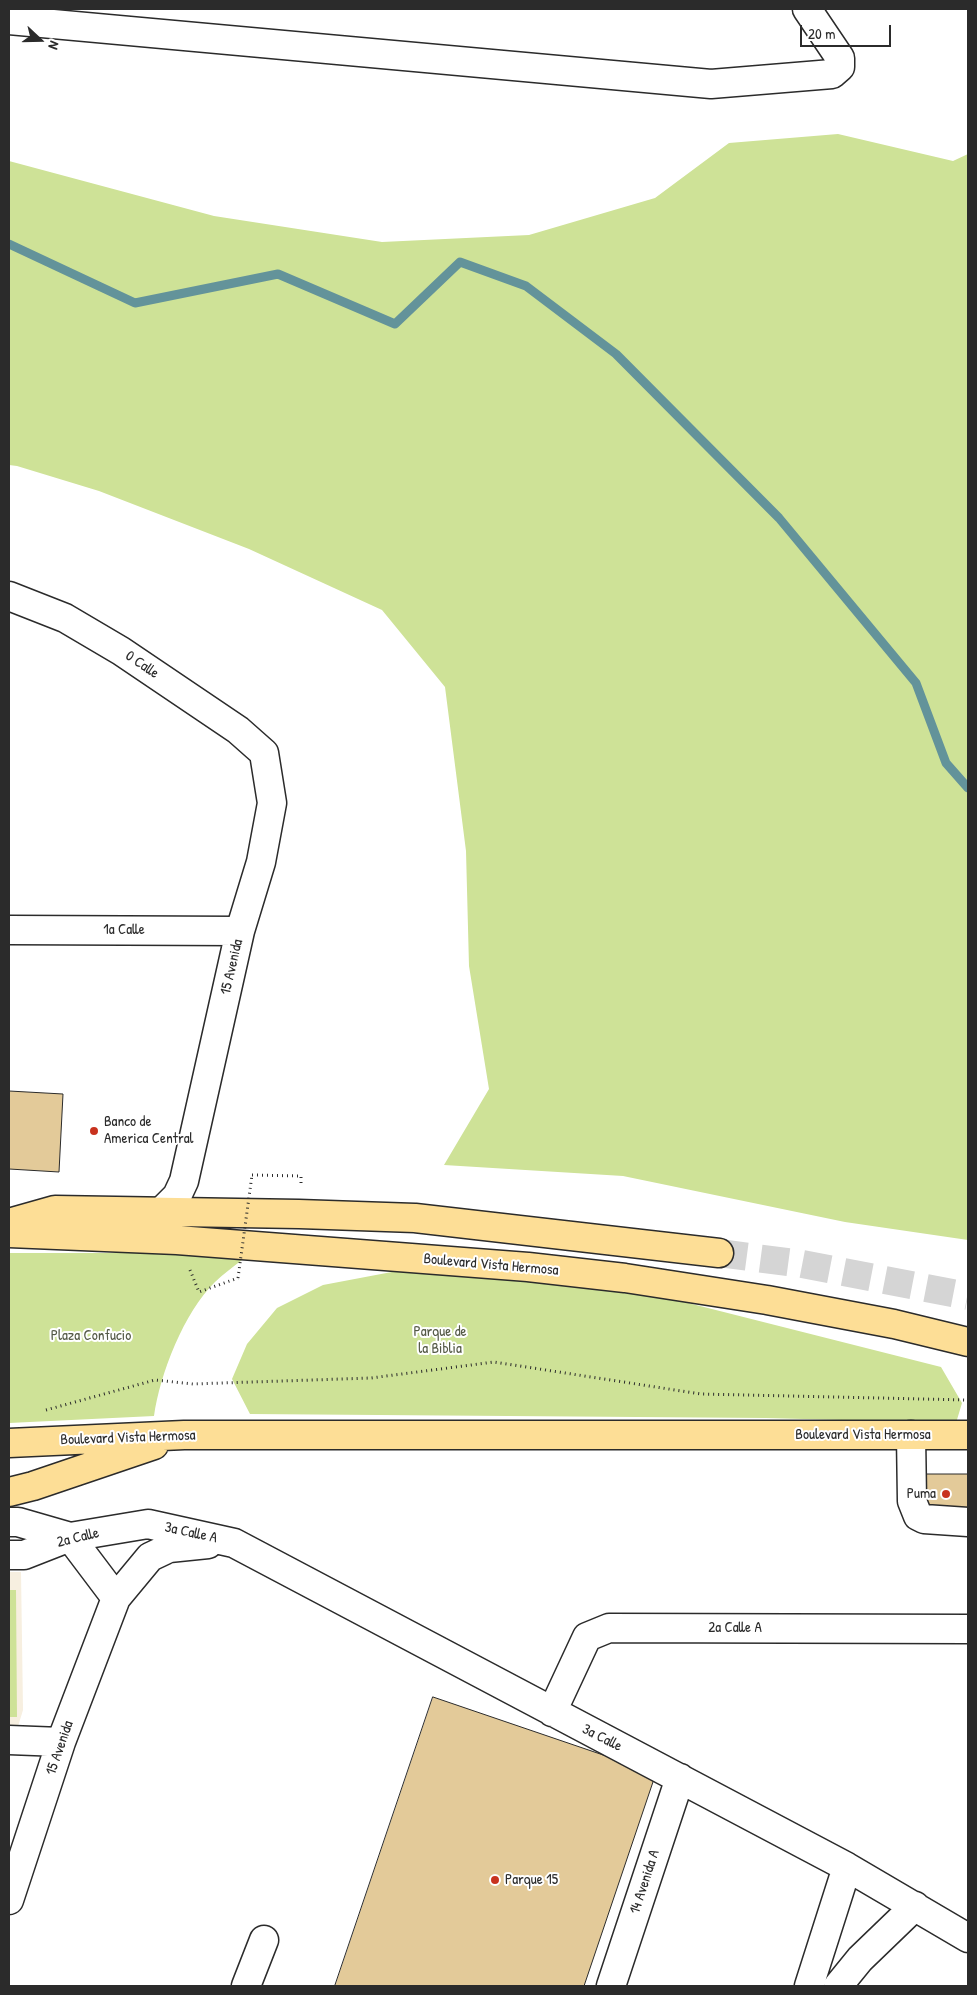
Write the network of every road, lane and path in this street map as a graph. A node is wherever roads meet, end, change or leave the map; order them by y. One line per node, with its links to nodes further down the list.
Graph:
1 (807, 9): 2 (street)
2 (9, 20)
3 (9, 596): 4 (street, 0 Calle)
4 (264, 753): 6 (street, 15 Avenida)
5 (9, 930): 6 (street, 1a Calle)
6 (240, 931): 8 (street, 15 Avenida)
7 (301, 1176): 14 (path, bridge)
8 (184, 1182): 9 (street, 15 Avenida); 10 (street)
9 (162, 1211): 10 (main road); 11 (main road)
10 (204, 1212): 13 (main road)
11 (9, 1222)
12 (9, 1233): 15 (main road, Boulevard Vista Hermosa)
13 (719, 1253)
14 (199, 1292)
15 (968, 1342)
16 (968, 1400): 17 (path)
17 (38, 1413)
18 (184, 1435): 19 (main road, Boulevard Vista Hermosa); 21 (main road, Boulevard Vista Hermosa); 22 (main road)
19 (911, 1435): 20 (main road, Boulevard Vista Hermosa); 24 (street)
20 (968, 1435)
21 (9, 1443)
22 (9, 1492)
23 (9, 1522): 26 (street)
24 (968, 1522)
25 (148, 1524): 26 (street, 2a Calle); 27 (street, 3a Calle A)
26 (70, 1537): 28 (street, 2a Calle); 29 (street)
27 (234, 1542): 29 (street, 15 Avenida); 31 (street, 3a Calle)
28 (9, 1555)
29 (116, 1598): 33 (street, 15 Avenida)
30 (968, 1629): 31 (street, 2a Calle A)
31 (552, 1712): 34 (street, 3a Calle)
32 (9, 1740): 33 (street)
33 (61, 1742): 36 (street, 15 Avenida)
34 (680, 1778): 35 (street, 3a Calle); 41 (street, 14 Avenida A)
35 (847, 1867): 37 (street, 3a Calle); 42 (street)
36 (9, 1900)
37 (915, 1906): 38 (street, 3a Calle); 43 (street)
38 (968, 1938)
39 (264, 1940): 40 (street)
40 (246, 1986)
41 (611, 1986)
42 (809, 1986)
43 (838, 1986)

